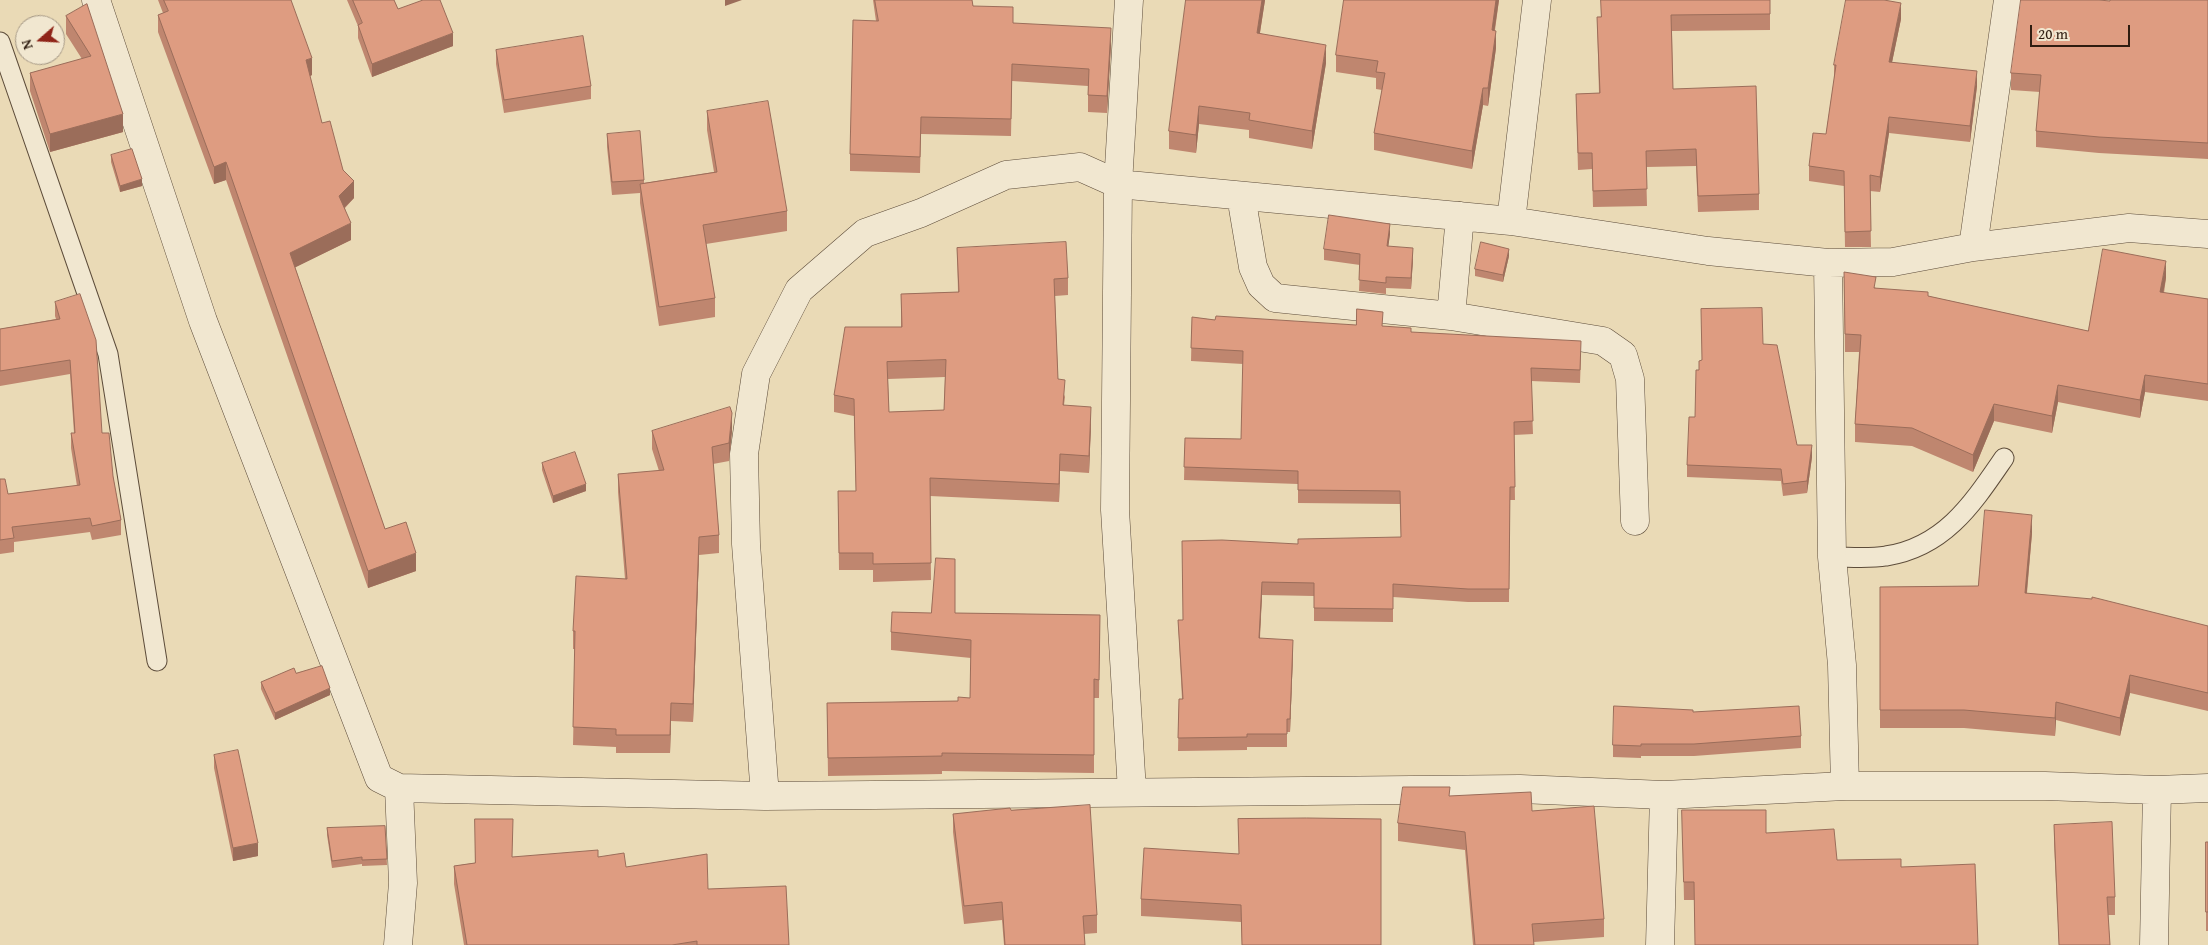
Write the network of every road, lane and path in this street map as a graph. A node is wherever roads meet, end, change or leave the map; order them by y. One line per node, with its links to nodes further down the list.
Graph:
1 (96, 0): 19 (street)
2 (1129, 0): 6 (street)
3 (1537, 0): 9 (street)
4 (2008, 0): 11 (street)
5 (0, 42): 17 (lane)
6 (1118, 184): 7 (street); 22 (street); 24 (street)
7 (1241, 196): 8 (street); 13 (street)
8 (1460, 216): 9 (street); 13 (street)
9 (1511, 221): 12 (street)
10 (2208, 234): 11 (street)
11 (1973, 247): 12 (street)
12 (1828, 263): 16 (street)
13 (1451, 316): 15 (street)
14 (2004, 458): 16 (lane)
15 (1635, 521)
16 (1832, 557): 18 (street)
17 (157, 660)
18 (1845, 786): 21 (street); 23 (street)
19 (399, 788): 24 (street); 25 (street)
20 (2208, 788): 21 (street)
21 (2157, 790): 27 (street)
22 (1132, 791): 23 (street); 24 (street)
23 (1664, 795): 26 (street)
24 (765, 796)
25 (398, 945)
26 (1660, 945)
27 (2154, 945)

